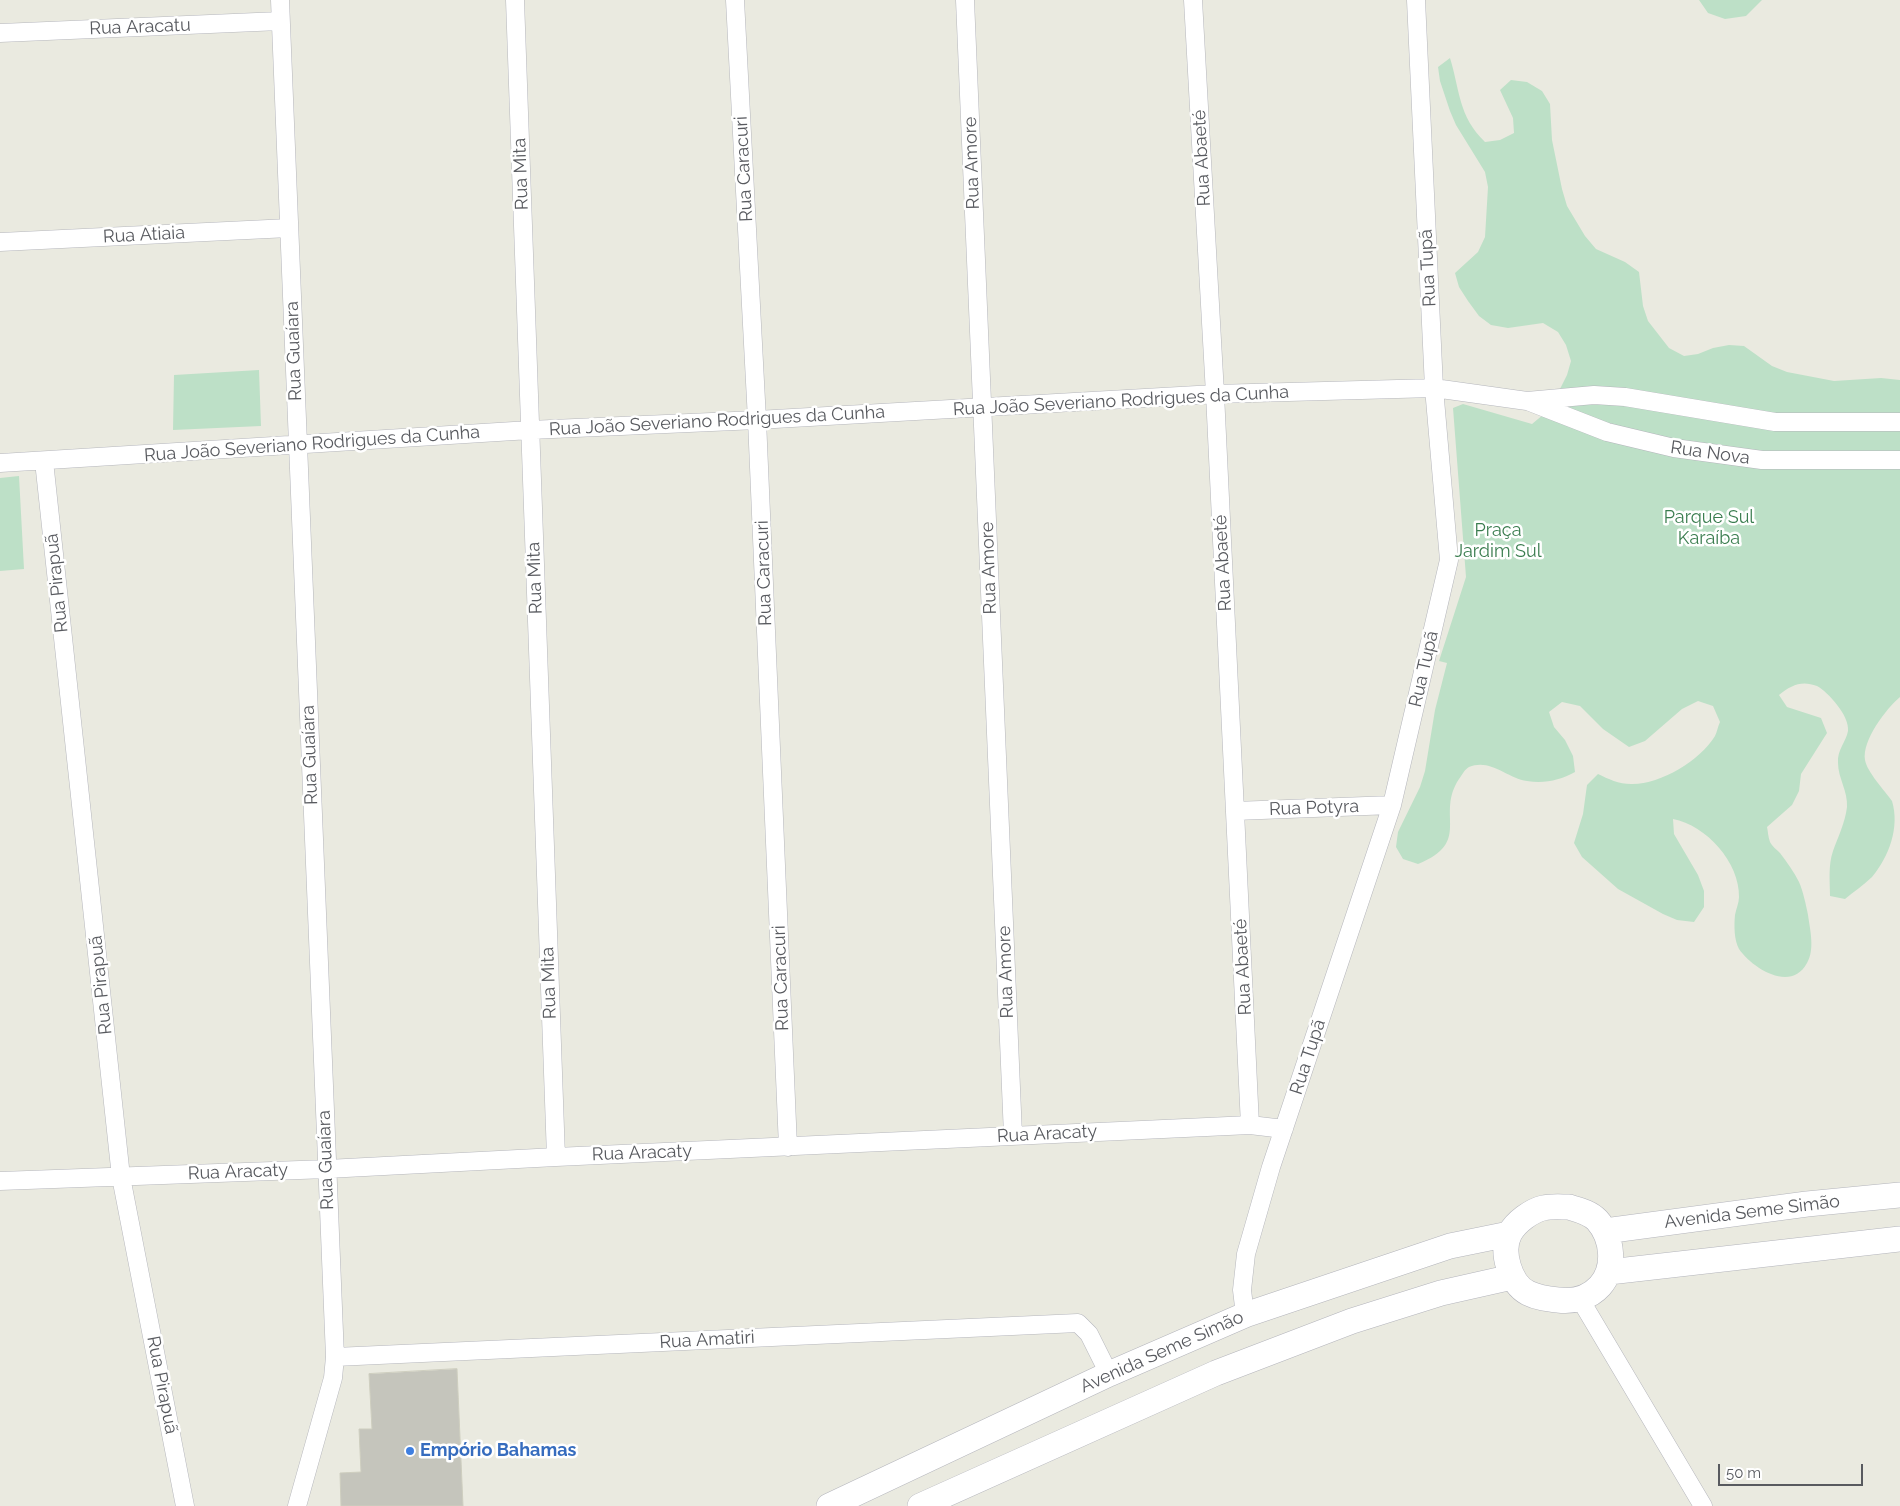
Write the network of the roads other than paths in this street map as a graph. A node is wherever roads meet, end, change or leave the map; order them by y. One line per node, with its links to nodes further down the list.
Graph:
1 (280, 0): 7 (street, Rua Guaíara)
2 (515, 0): 17 (street, Rua Mita)
3 (735, 0): 15 (street, Rua Caracuri)
4 (965, 0): 14 (street, Rua Amore)
5 (1193, 0): 12 (street, Rua Abaeté)
6 (1416, 0): 11 (street, Rua Tupã)
7 (280, 21): 8 (street, Rua Aracatu); 9 (street, Rua Guaíara)
8 (0, 34)
9 (289, 228): 10 (street, Rua Atiaia); 18 (street, Rua Guaíara)
10 (0, 242)
11 (1434, 388): 12 (street, Rua João Severiano Rodrigues da Cunha); 13 (street, Rua Nova); 22 (street, Rua Tupã)
12 (1215, 394): 14 (street, Rua João Severiano Rodrigues da Cunha); 23 (street, Rua Abaeté)
13 (1527, 401): 16 (street, Rua Nova); 19 (street, Rua Nova)
14 (982, 407): 15 (street, Rua João Severiano Rodrigues da Cunha); 26 (street, Rua Amore)
15 (757, 420): 17 (street, Rua João Severiano Rodrigues da Cunha); 27 (street, Rua Caracuri)
16 (1900, 422)
17 (530, 430): 18 (street, Rua João Severiano Rodrigues da Cunha); 28 (street, Rua Mita)
18 (298, 445): 20 (street, Rua João Severiano Rodrigues da Cunha); 29 (street, Rua Guaíara)
19 (1900, 460)
20 (44, 461): 21 (street, Rua João Severiano Rodrigues da Cunha); 30 (street, Rua Pirapuã)
21 (0, 464)
22 (1392, 805): 23 (street, Rua Potyra); 25 (street, Rua Tupã)
23 (1235, 811): 24 (street, Rua Abaeté)
24 (1250, 1125): 25 (street, Rua Aracaty); 26 (street, Rua Aracaty)
25 (1284, 1129): 39 (street, Rua Tupã)
26 (1013, 1135): 27 (street, Rua Aracaty)
27 (788, 1147): 28 (street, Rua Aracaty)
28 (556, 1157): 29 (street, Rua Aracaty)
29 (326, 1169): 30 (street, Rua Aracaty); 40 (street, Rua Guaíara)
30 (122, 1177): 31 (street, Rua Aracaty); 42 (street, Rua Pirapuã)
31 (0, 1181)
32 (1900, 1195): 33 (main road, Avenida Seme Simão)
33 (1605, 1232): 34 (main road); 36 (main road)
34 (1510, 1234): 37 (main road); 39 (main road, Avenida Seme Simão)
35 (1900, 1239): 36 (main road)
36 (1609, 1272): 38 (main road)
37 (1512, 1277): 38 (main road); 45 (main road)
38 (1580, 1299): 46 (street)
39 (1245, 1315): 41 (main road, Avenida Seme Simão)
40 (336, 1357): 41 (street, Rua Amatiri); 43 (street, Rua Guaíara)
41 (1109, 1374): 44 (main road, Avenida Seme Simão)
42 (185, 1506)
43 (297, 1506)
44 (829, 1506)
45 (920, 1506)
46 (1703, 1506)

